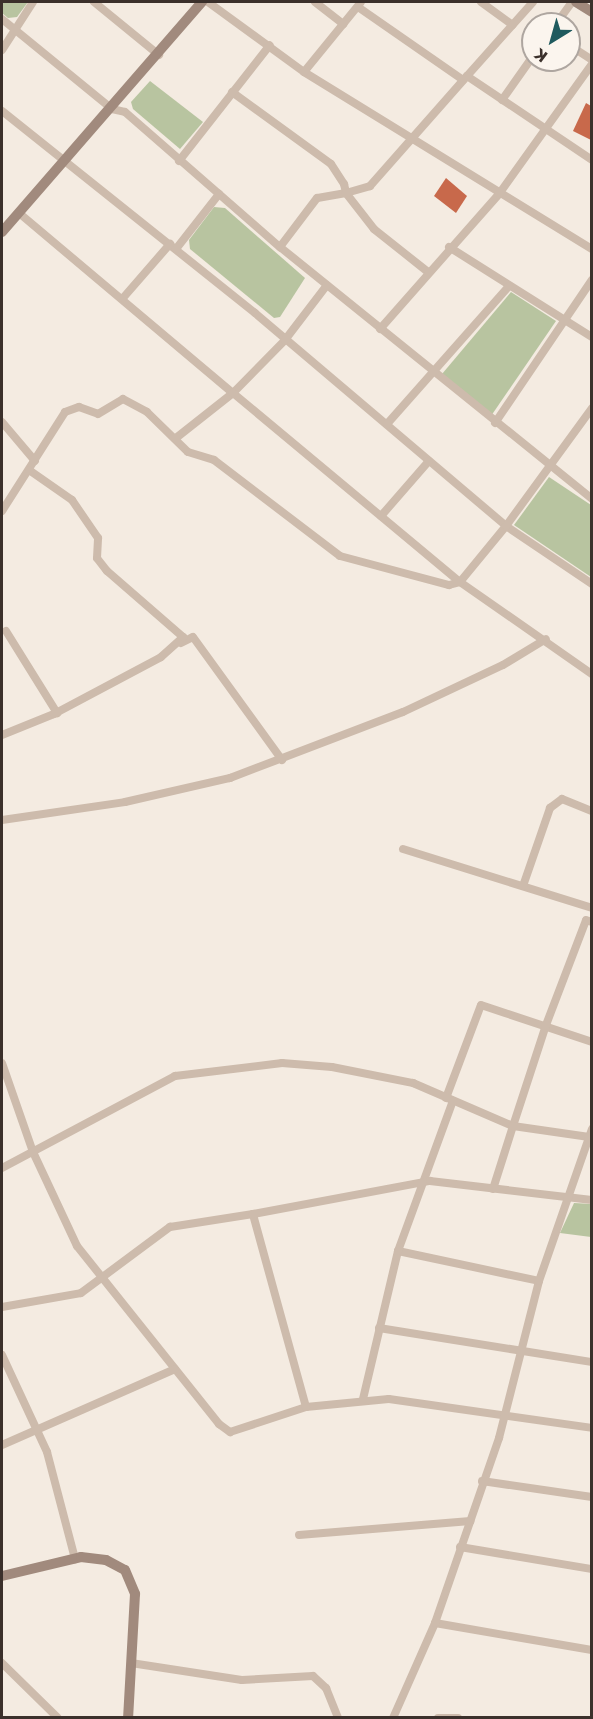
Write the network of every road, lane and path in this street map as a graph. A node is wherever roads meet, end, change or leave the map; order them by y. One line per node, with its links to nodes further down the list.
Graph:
1 (33, 2): 14 (street)
2 (94, 2): 17 (street)
3 (202, 2): 17 (street)
4 (208, 2): 15 (street)
5 (315, 2): 12 (street)
6 (481, 2): 13 (street)
7 (533, 2): 13 (street)
8 (574, 2): 10 (street)
9 (359, 4): 12 (street); 21 (street)
10 (591, 12)
11 (2, 19): 14 (street)
12 (343, 24): 19 (street)
13 (513, 25): 21 (street)
14 (14, 30): 16 (street); 24 (street)
15 (270, 45): 19 (street); 22 (street)
16 (2, 50)
17 (159, 55): 24 (street)
18 (591, 62): 26 (street)
19 (304, 72): 27 (street)
20 (522, 72): 23 (street)
21 (465, 78): 23 (street); 27 (street)
22 (232, 92): 28 (street); 31 (street)
23 (502, 100): 26 (street)
24 (112, 109): 28 (street); 30 (street)
25 (2, 111): 30 (street)
26 (547, 130): 29 (street); 32 (street)
27 (410, 139): 31 (street); 32 (street)
28 (179, 160): 33 (street)
29 (591, 160)
30 (64, 162): 34 (street); 36 (street)
31 (346, 193): 37 (street); 40 (street)
32 (499, 194): 38 (street); 39 (street)
33 (219, 195): 36 (street); 37 (street)
34 (19, 213): 35 (street); 44 (street)
35 (2, 232)
36 (173, 246): 44 (street); 48 (street)
37 (280, 247): 42 (street)
38 (449, 247): 40 (street); 43 (street)
39 (591, 249)
40 (428, 272): 46 (street)
41 (591, 280): 45 (street)
42 (327, 285): 46 (street); 48 (street)
43 (509, 286): 45 (street); 49 (street)
44 (123, 298): 50 (street)
45 (565, 320): 47 (street); 53 (street)
46 (380, 329): 49 (street)
47 (591, 337)
48 (285, 340): 50 (street); 54 (street)
49 (435, 374): 53 (street); 54 (street)
50 (233, 393): 55 (street); 62 (street)
51 (591, 408): 58 (street)
52 (2, 422): 56 (street)
53 (495, 423): 58 (street)
54 (387, 424): 57 (street)
55 (176, 438): 56 (street); 64 (street)
56 (35, 461): 59 (street)
57 (429, 461): 62 (street); 63 (street)
58 (549, 468): 60 (street); 63 (street)
59 (29, 470): 61 (street); 68 (street)
60 (591, 499)
61 (2, 511)
62 (381, 516): 64 (street)
63 (506, 526): 64 (street); 65 (street)
64 (460, 582): 67 (street)
65 (591, 584)
66 (6, 631): 70 (street)
67 (546, 639): 69 (street); 72 (street)
68 (181, 643): 70 (street); 72 (street)
69 (591, 674)
70 (57, 713): 71 (street)
71 (2, 735)
72 (282, 760): 74 (street)
73 (591, 811): 76 (street)
74 (2, 820)
75 (403, 849): 76 (street)
76 (523, 886): 77 (street)
77 (591, 907)
78 (591, 922): 79 (street)
79 (546, 1025): 80 (street); 82 (street); 83 (street)
80 (591, 1042)
81 (2, 1063): 85 (street)
82 (449, 1099): 83 (street); 85 (street); 87 (street)
83 (513, 1126): 84 (street); 88 (street)
84 (590, 1133): 89 (street)
85 (33, 1152): 86 (street); 93 (street)
86 (2, 1168)
87 (423, 1181): 88 (street); 91 (street); 92 (street)
88 (493, 1189): 89 (street)
89 (567, 1198): 90 (street); 94 (street)
90 (591, 1200)
91 (253, 1214): 93 (street); 102 (street)
92 (398, 1251): 94 (street); 96 (street)
93 (102, 1281): 95 (street); 100 (street)
94 (539, 1281): 97 (street)
95 (2, 1307)
96 (379, 1328): 97 (street); 101 (street)
97 (519, 1353): 99 (street); 103 (street)
98 (2, 1355): 105 (street)
99 (591, 1361)
100 (175, 1369): 102 (street); 105 (street)
101 (363, 1399): 102 (street); 103 (street)
102 (306, 1407)
103 (504, 1416): 104 (street); 107 (street)
104 (591, 1428)
105 (39, 1430): 106 (street); 112 (street)
106 (2, 1445)
107 (482, 1481): 108 (street); 109 (street)
108 (591, 1497)
109 (470, 1521): 110 (street); 111 (street)
110 (299, 1535)
111 (460, 1547): 113 (street); 115 (street)
112 (75, 1558): 114 (street); 118 (street)
113 (591, 1569)
114 (2, 1576)
115 (435, 1623): 116 (street); 122 (street)
116 (591, 1650)
117 (2, 1663): 119 (street)
118 (131, 1663): 120 (street); 121 (street)
119 (58, 1718)
120 (128, 1718)
121 (338, 1718)
122 (393, 1718)
123 (438, 1718): 124 (street)
124 (458, 1718)

